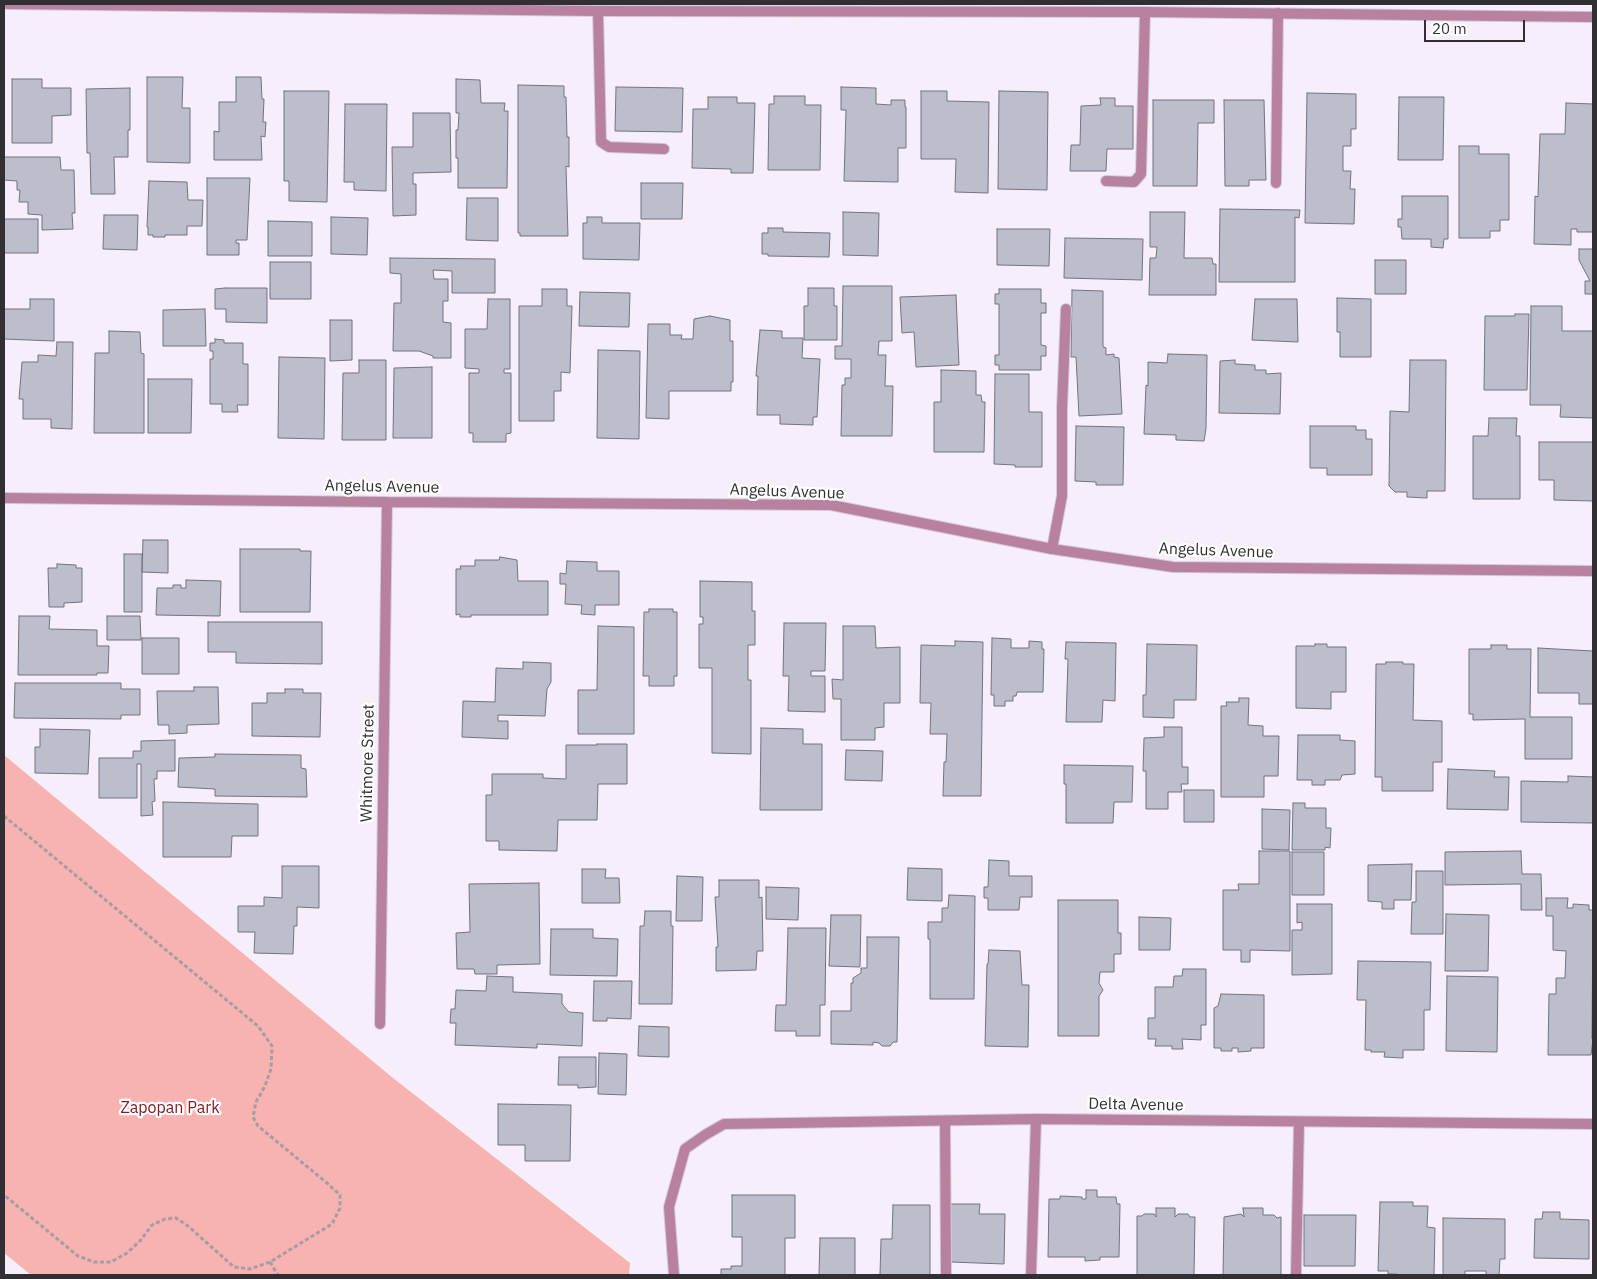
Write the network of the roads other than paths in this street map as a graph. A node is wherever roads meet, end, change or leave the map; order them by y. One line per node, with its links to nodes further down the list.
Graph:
1 (7, 4): 2 (street)
2 (204, 5): 3 (street)
3 (598, 11): 4 (street); 7 (street)
4 (1145, 12): 5 (street); 8 (street)
5 (1278, 13): 6 (street); 9 (street)
6 (1593, 17)
7 (664, 149)
8 (1106, 181)
9 (1276, 183)
10 (1066, 310): 13 (street)
11 (4, 498): 12 (street, Angelus Avenue)
12 (387, 502): 13 (street, Angelus Avenue); 15 (street, Whitmore Street)
13 (1052, 549): 14 (street, Angelus Avenue)
14 (1593, 571)
15 (380, 1024)
16 (1036, 1119): 17 (street, Delta Avenue); 18 (street, Delta Avenue); 22 (street)
17 (945, 1121): 20 (street, Delta Avenue); 21 (street)
18 (1299, 1122): 19 (street, Delta Avenue); 23 (street)
19 (1593, 1124)
20 (674, 1275)
21 (946, 1275)
22 (1031, 1275)
23 (1296, 1275)

